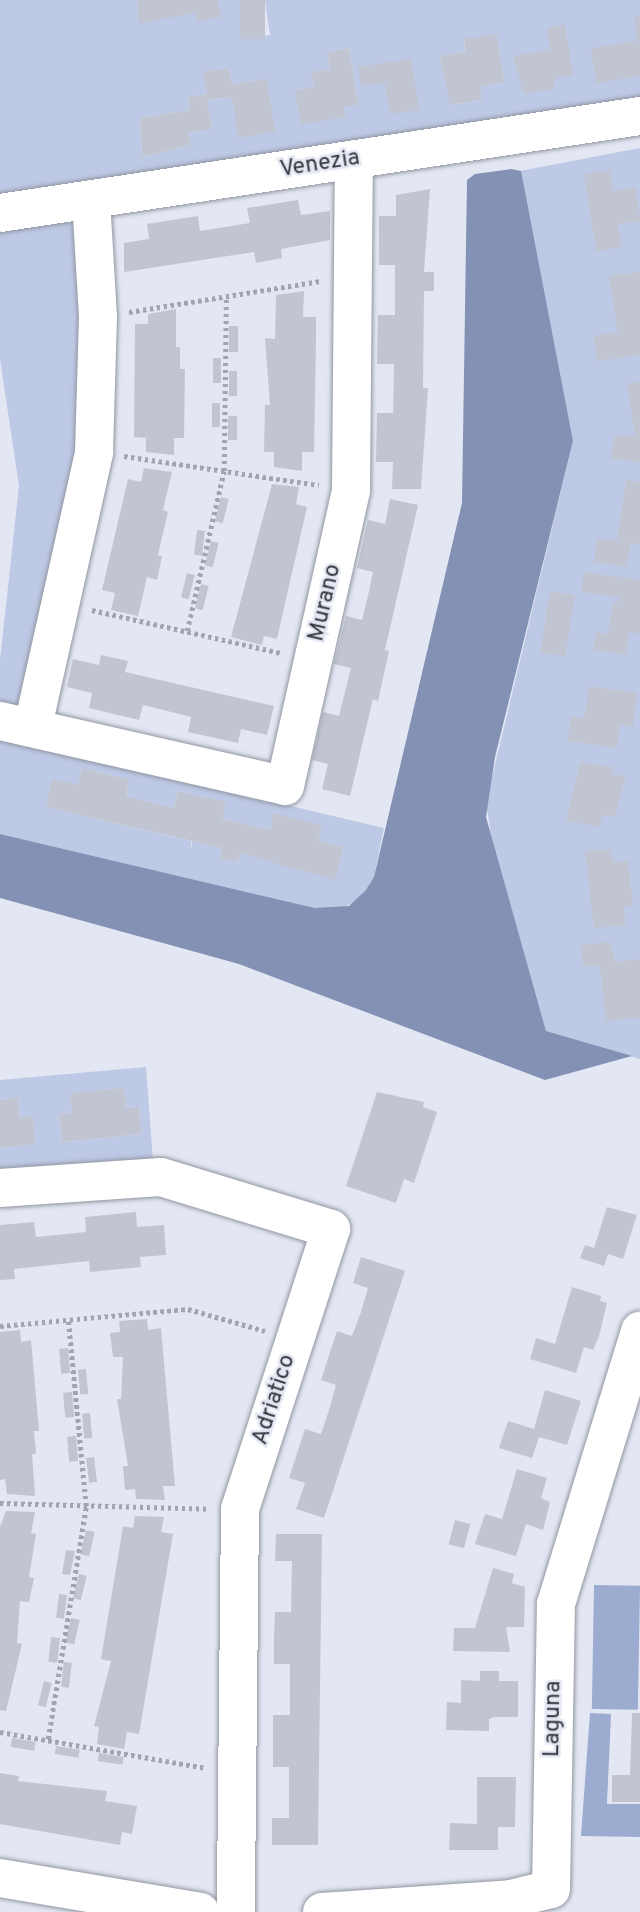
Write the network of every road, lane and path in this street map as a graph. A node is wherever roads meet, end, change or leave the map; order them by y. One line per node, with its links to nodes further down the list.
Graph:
1 (640, 116): 2 (street, Venezia)
2 (355, 160): 3 (street, Venezia); 5 (street, Murano)
3 (91, 199): 4 (street, Venezia); 7 (street, Murano)
4 (0, 213)
5 (353, 276): 6 (path); 10 (street, Murano)
6 (226, 296): 7 (path); 9 (path)
7 (97, 317): 8 (street, Murano)
8 (94, 452): 9 (path); 11 (street, Murano)
9 (223, 471): 10 (path); 12 (path)
10 (351, 490): 13 (street, Murano)
11 (63, 603): 12 (path); 14 (street, Murano)
12 (187, 631): 13 (path)
13 (313, 660): 14 (street, Murano)
14 (17, 723)
15 (0, 1188): 19 (street, Adriatico)
16 (68, 1320): 17 (path); 19 (path); 21 (path)
17 (0, 1326)
18 (640, 1331): 29 (street, Laguna)
19 (295, 1339): 22 (street, Adriatico)
20 (0, 1503): 21 (path)
21 (86, 1506): 22 (path); 24 (path)
22 (240, 1509): 25 (street, Adriatico)
23 (0, 1732): 24 (path)
24 (48, 1739): 25 (path)
25 (238, 1774): 28 (street, Adriatico)
26 (0, 1878): 27 (street)
27 (200, 1912)
28 (236, 1912)
29 (322, 1912)

